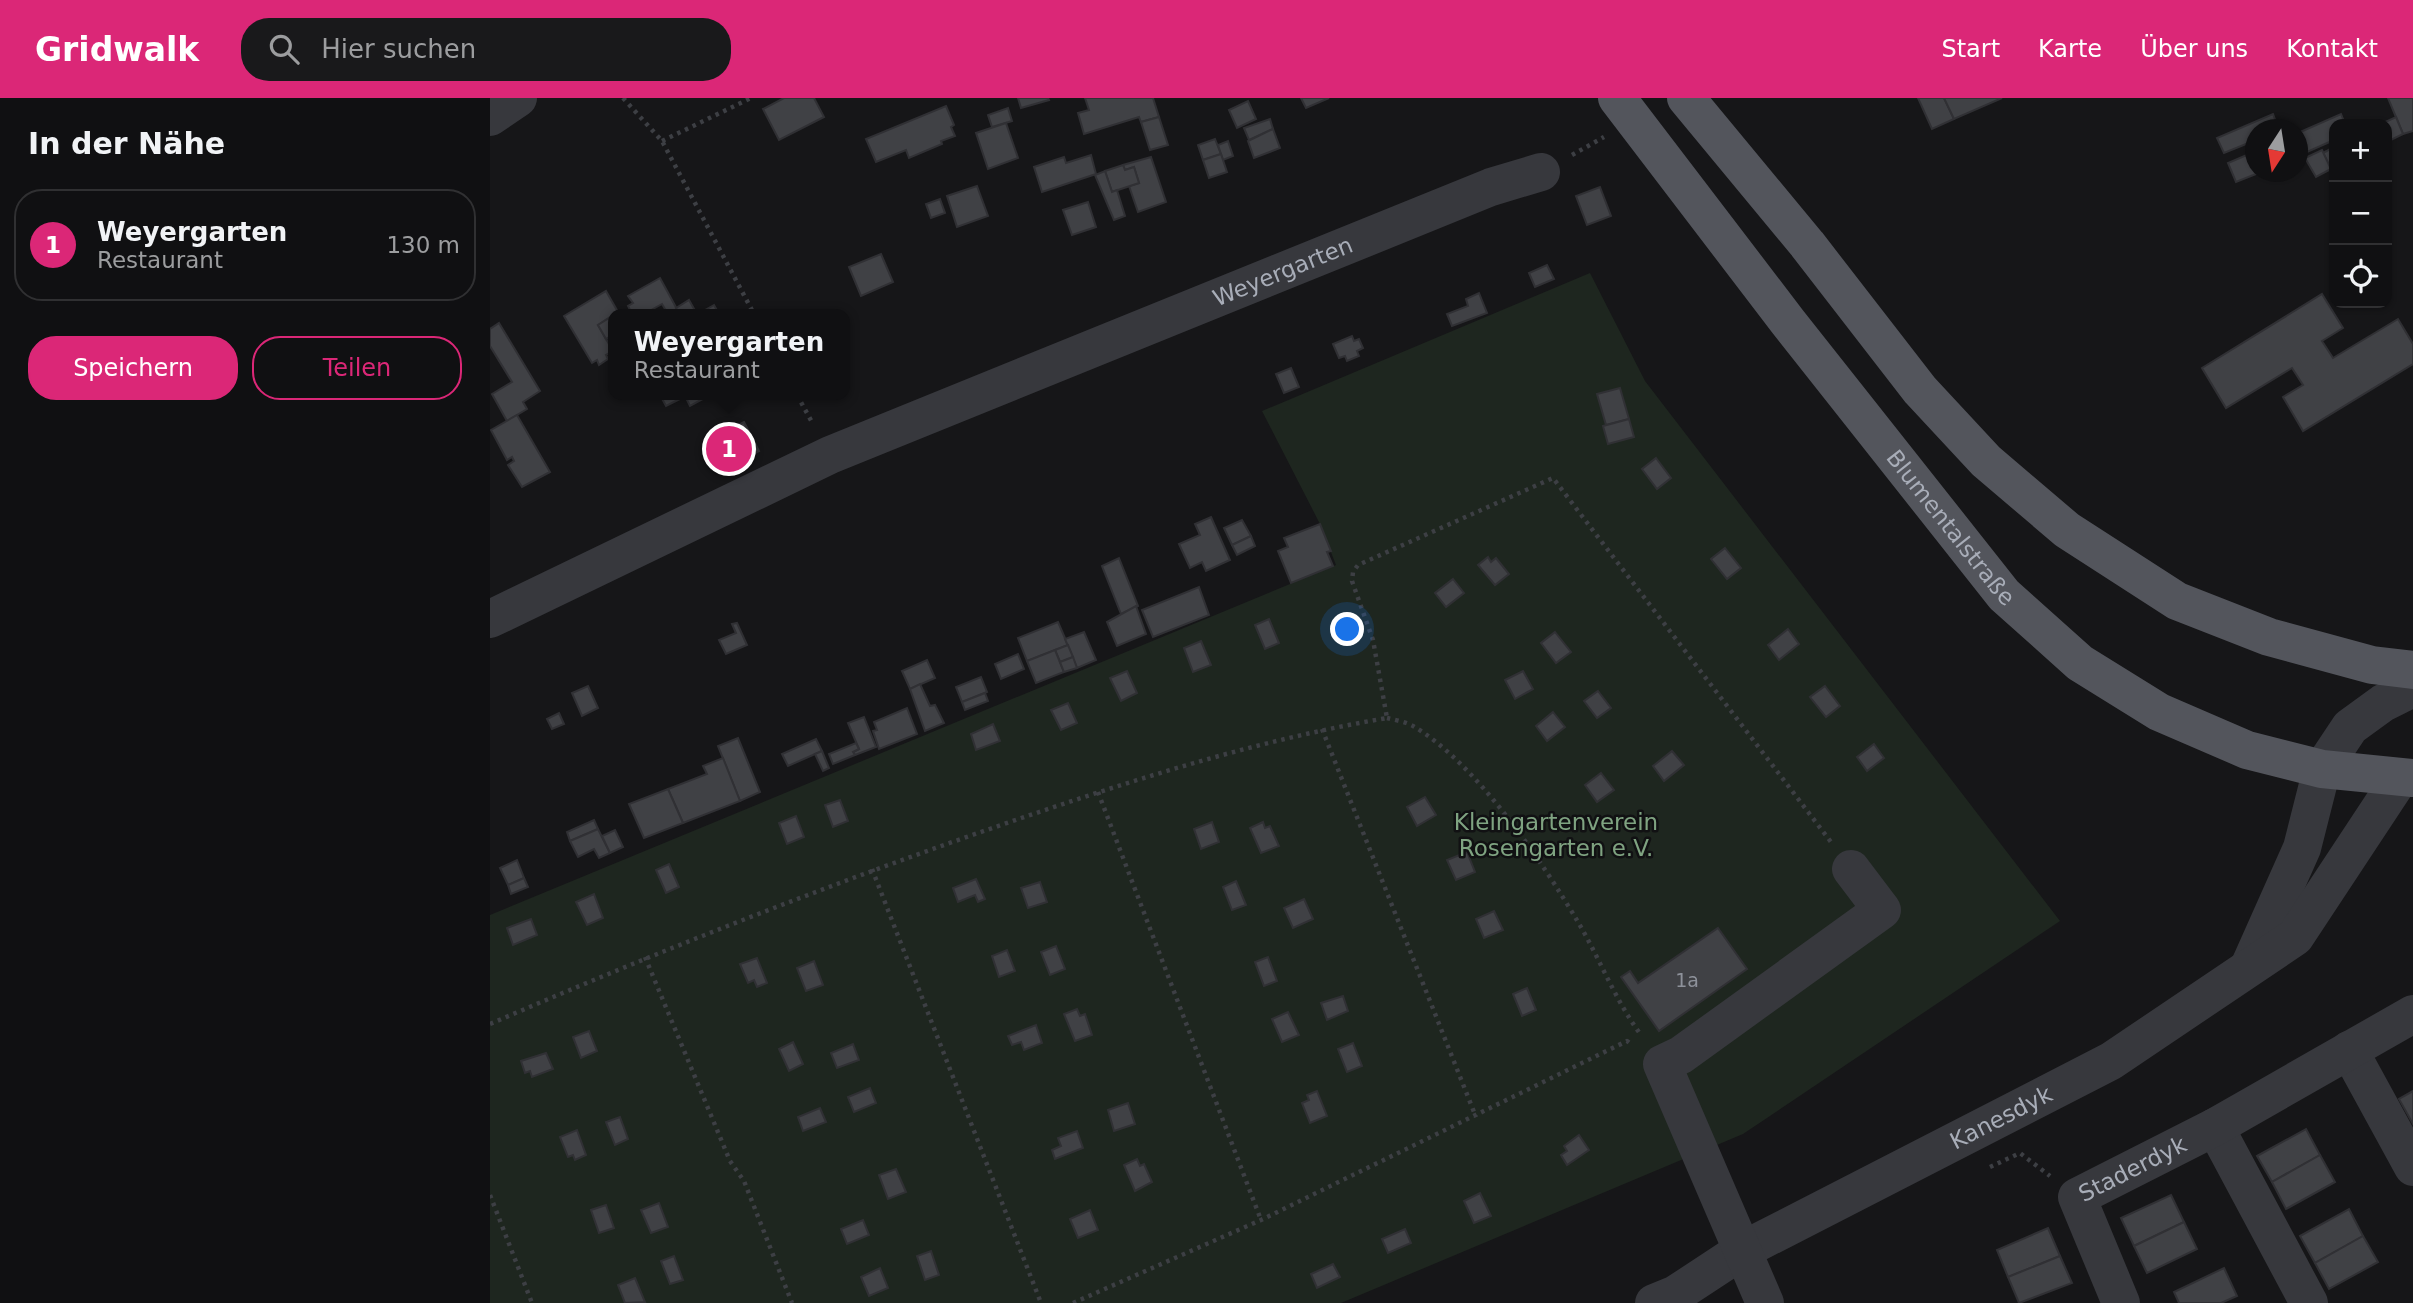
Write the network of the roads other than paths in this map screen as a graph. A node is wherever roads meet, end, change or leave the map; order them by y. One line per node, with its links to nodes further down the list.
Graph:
1 (518, 98): 4 (street)
2 (1686, 98): 7 (main road)
3 (1626, 109): 9 (main road, Blumentalstraße)
4 (490, 117)
5 (1541, 172): 6 (street, Weyergarten)
6 (490, 619)
7 (2413, 670)
8 (2413, 688): 9 (street, Kanesdyk)
9 (2322, 769): 10 (main road, Blumentalstraße); 12 (street, Kanesdyk)
10 (2406, 778): 12 (street, Kanesdyk)
11 (1851, 869): 17 (street)
12 (2249, 967): 17 (street, Kanesdyk)
13 (2413, 1014): 14 (street, Staderdyk)
14 (2349, 1050): 15 (street, Staderdyk); 16 (street)
15 (2216, 1127): 20 (street, Staderdyk); 21 (street, Staderdyk)
16 (2413, 1167)
17 (1743, 1250): 18 (street, Kanesdyk); 19 (street)
18 (1654, 1303)
19 (1765, 1303)
20 (2121, 1303)
21 (2309, 1303)

